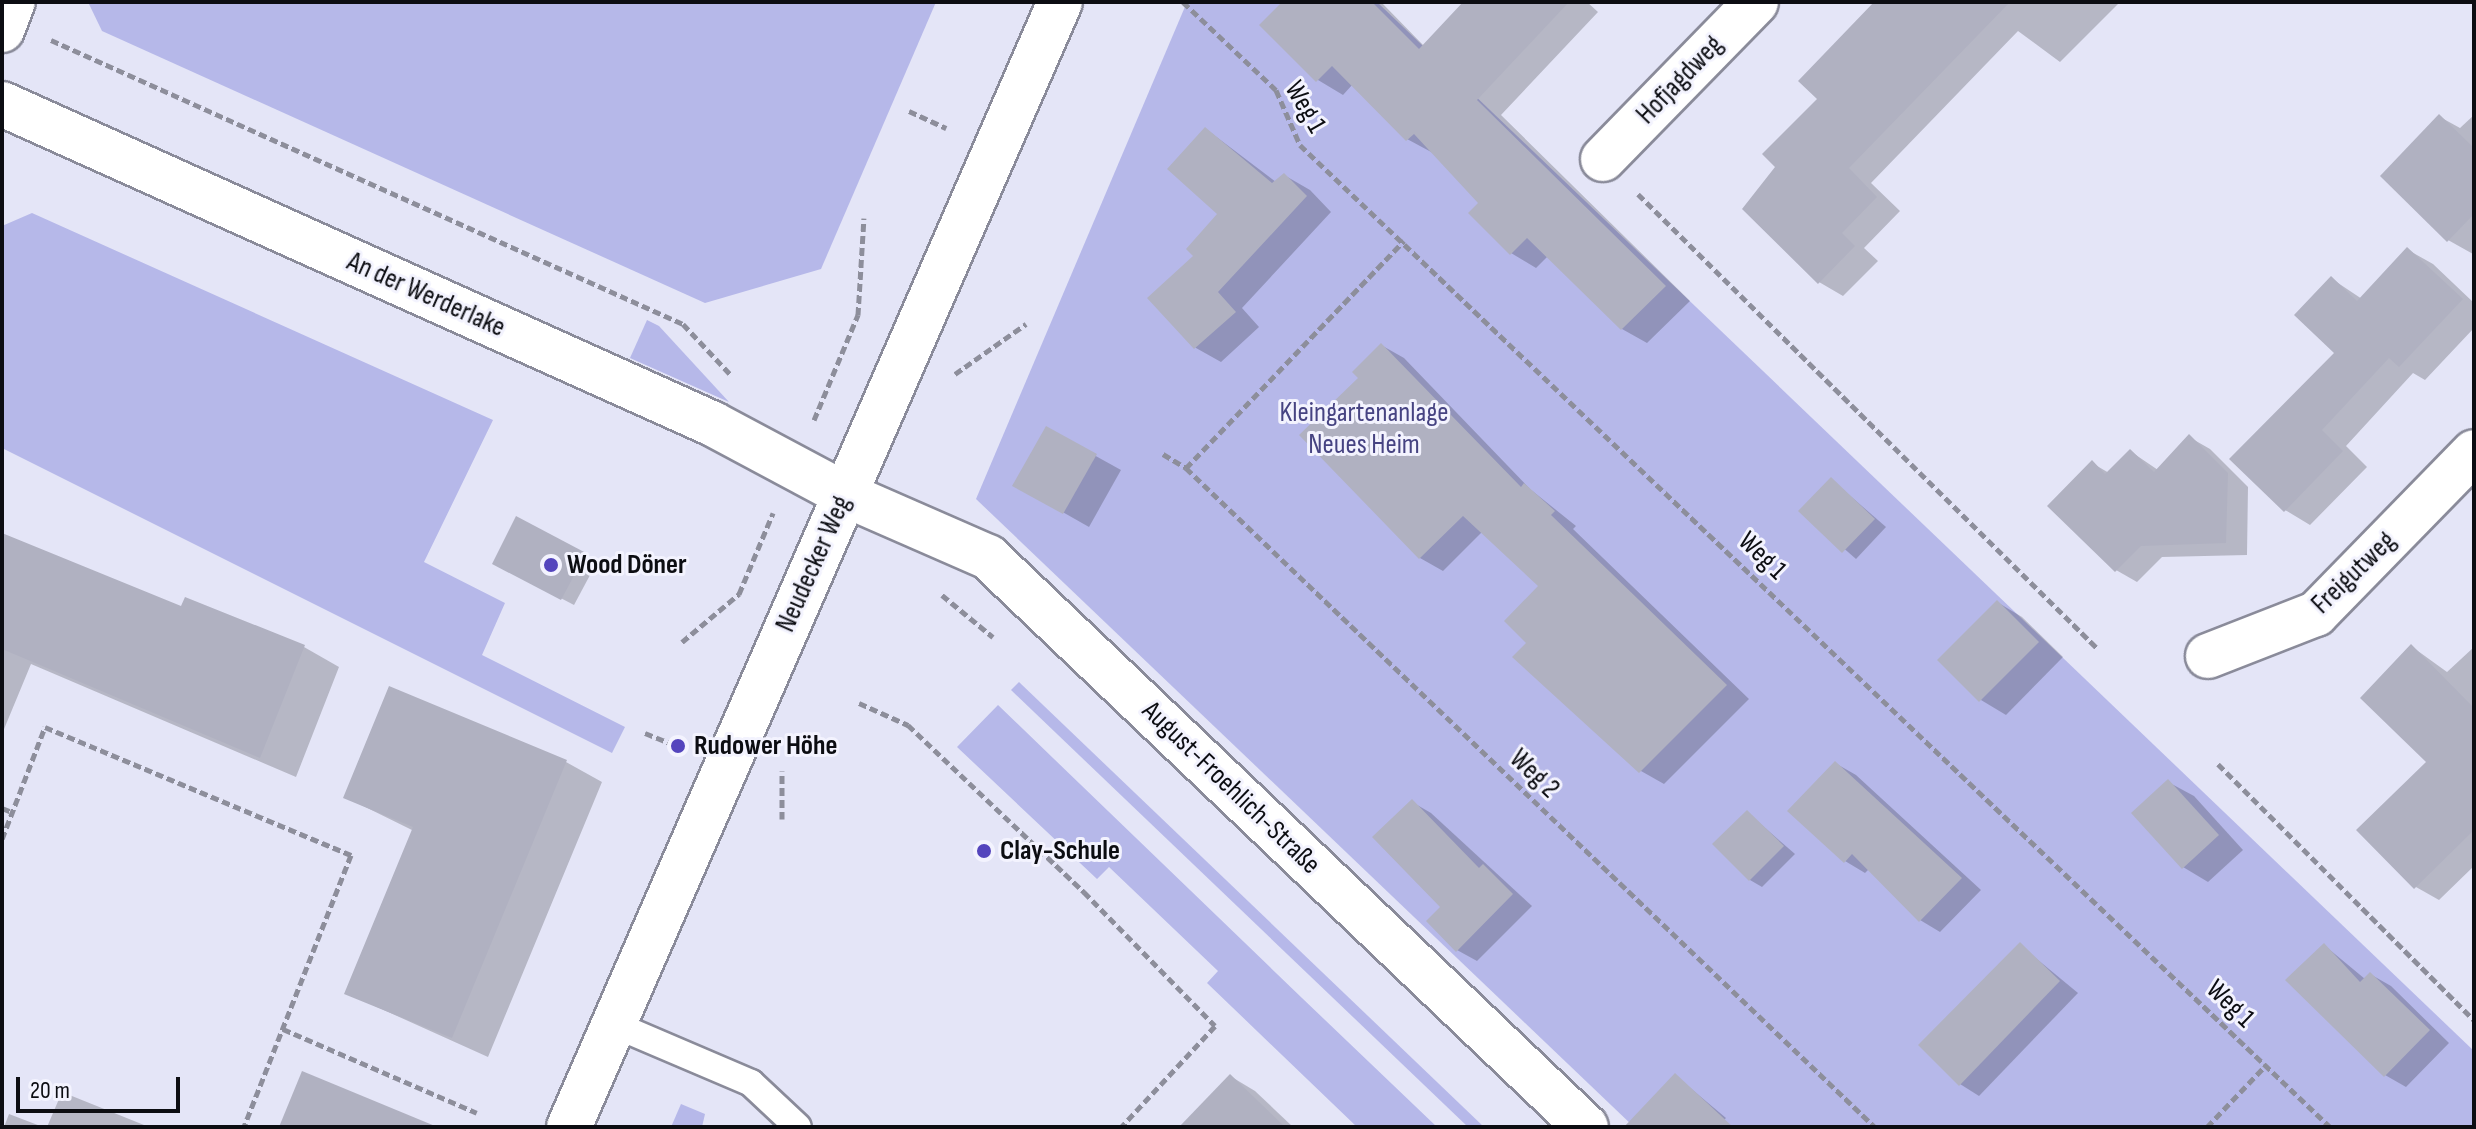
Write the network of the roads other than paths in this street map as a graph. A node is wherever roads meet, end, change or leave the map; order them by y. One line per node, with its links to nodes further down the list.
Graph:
1 (1060, 2): 6 (street, Neudecker Weg)
2 (1756, 2): 4 (street, Hofjagdweg)
3 (2, 104): 6 (street, An der Werderlake)
4 (1603, 159)
5 (2474, 452): 7 (street, Freigutweg)
6 (846, 495): 8 (street, Neudecker Weg); 11 (street, August-Froehlich-Straße)
7 (2208, 656)
8 (613, 1024): 9 (street, Neudecker Weg); 10 (lane)
9 (569, 1127)
10 (798, 1127)
11 (1586, 1127)

